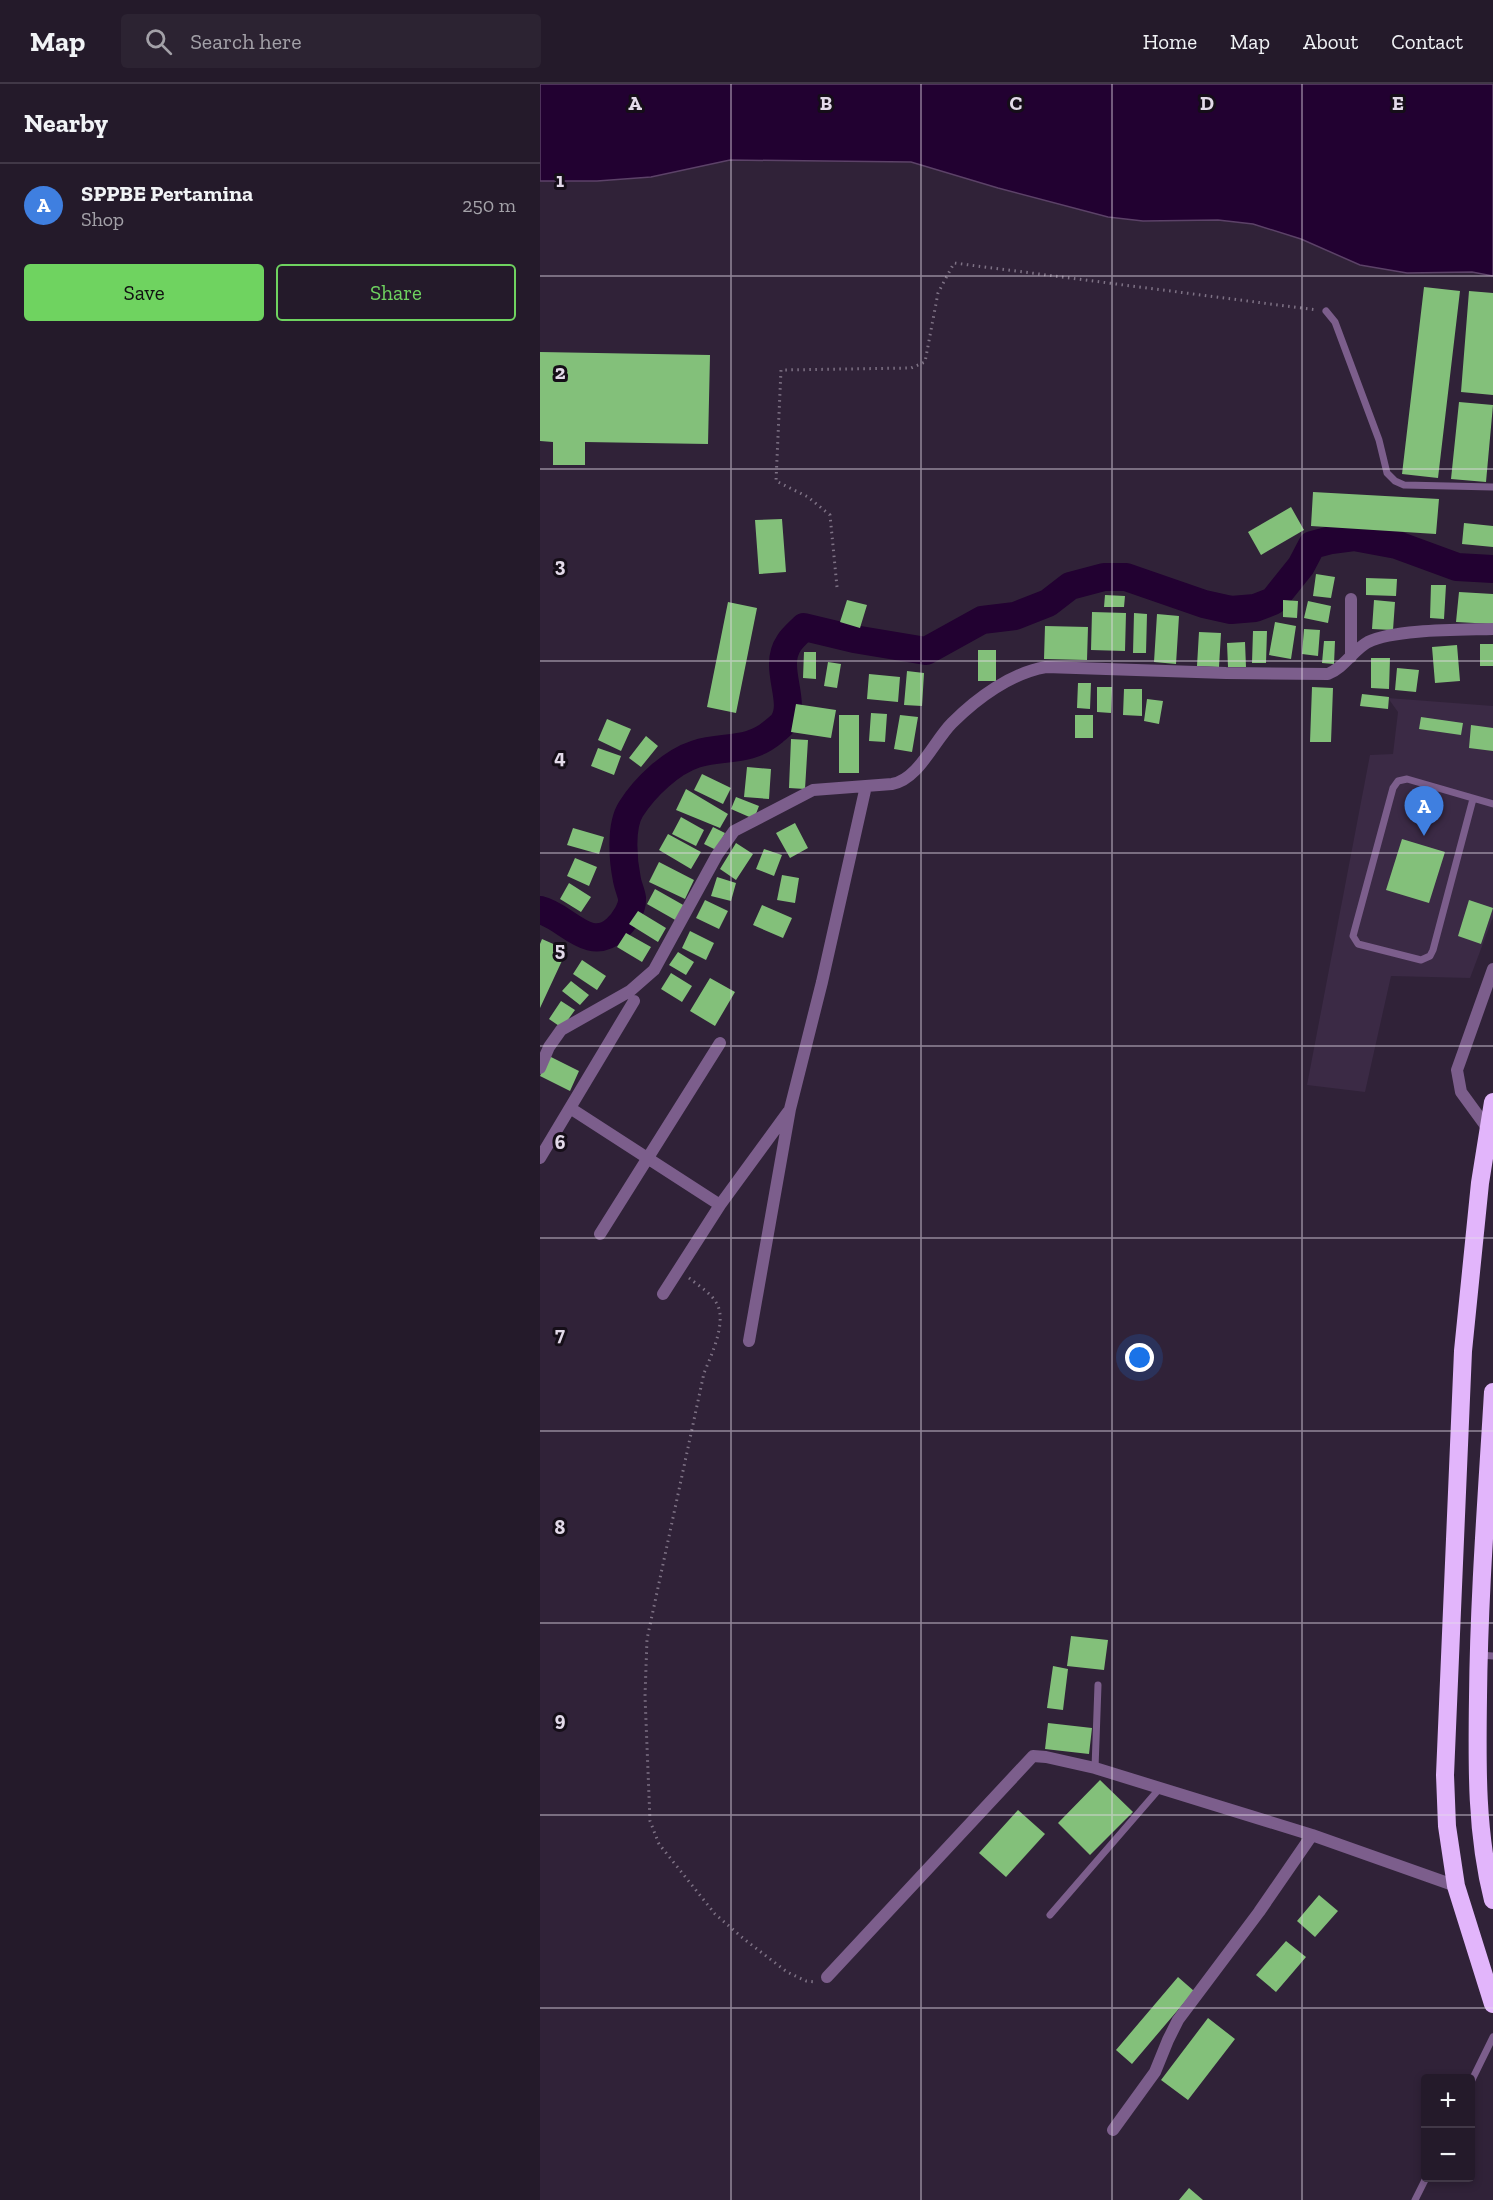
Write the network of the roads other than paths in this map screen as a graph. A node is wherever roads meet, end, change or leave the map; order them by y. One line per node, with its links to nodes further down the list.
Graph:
1 (1326, 311): 2 (lane)
2 (1493, 487)
3 (1351, 599): 5 (street)
4 (1493, 629): 5 (street)
5 (1351, 657): 6 (street)
6 (866, 786): 12 (street); 15 (street)
7 (1473, 799): 7 (lane); 8 (lane)
8 (1493, 804)
9 (1493, 969): 16 (street)
10 (634, 1001): 14 (street)
11 (720, 1042): 18 (street)
12 (540, 1068)
13 (1493, 1102): 16 (highway)
14 (570, 1108): 17 (street); 18 (street)
15 (790, 1109): 19 (street); 22 (street)
16 (1488, 1129): 29 (highway)
17 (540, 1158)
18 (647, 1158): 19 (street); 20 (street)
19 (720, 1205): 21 (street)
20 (600, 1234)
21 (663, 1294)
22 (749, 1341)
23 (1493, 1392): 24 (highway)
24 (1485, 1655): 30 (highway)
25 (1098, 1685): 26 (lane)
26 (1095, 1768): 27 (street); 32 (street)
27 (1160, 1788): 28 (street); 31 (lane)
28 (1312, 1835): 29 (street); 36 (street)
29 (1456, 1886): 33 (highway)
30 (1493, 1900)
31 (1050, 1915)
32 (827, 1977)
33 (1493, 2004)
34 (1493, 2037): 35 (lane)
35 (1475, 2074)
36 (1113, 2130)
37 (1424, 2182): 38 (lane)
38 (1415, 2200)

